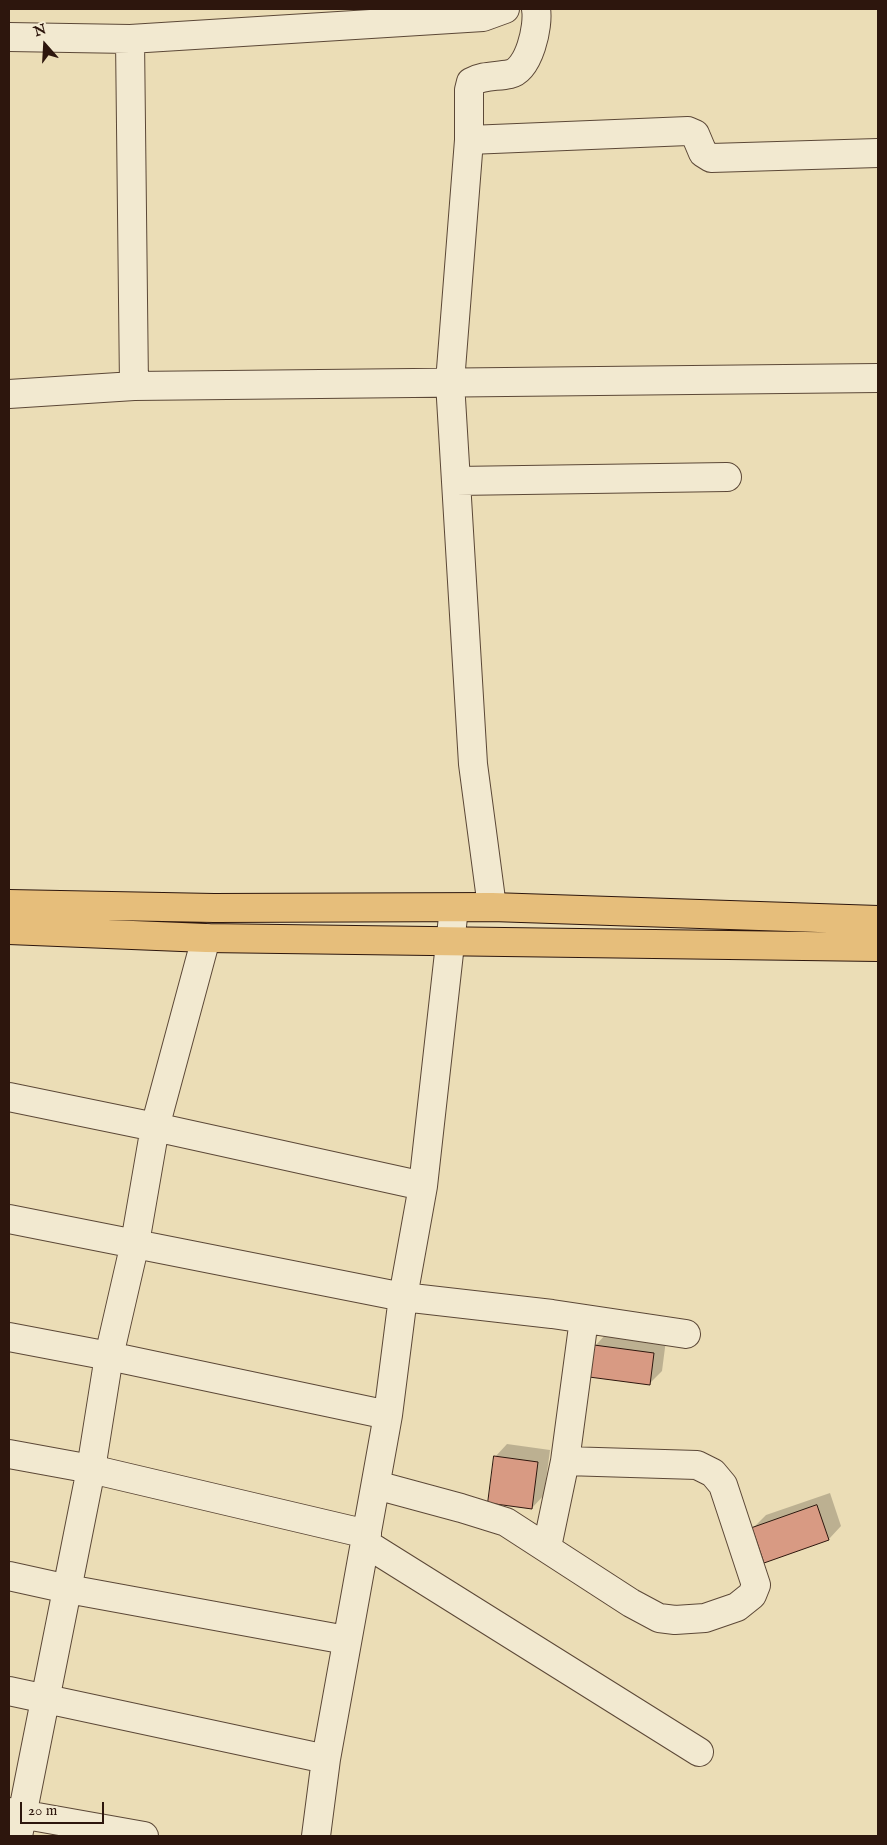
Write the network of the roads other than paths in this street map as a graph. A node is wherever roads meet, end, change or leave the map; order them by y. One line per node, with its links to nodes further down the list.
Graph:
1 (505, 9): 4 (street)
2 (536, 9): 5 (street)
3 (9, 37): 4 (street)
4 (130, 39): 9 (street)
5 (469, 140): 6 (street); 8 (street)
6 (878, 153)
7 (878, 378): 8 (street)
8 (450, 382): 9 (street); 12 (street)
9 (134, 386): 10 (street)
10 (9, 394)
11 (727, 477): 12 (street)
12 (456, 480): 14 (street)
13 (9, 904): 15 (highway)
14 (492, 907): 15 (highway); 16 (highway)
15 (454, 908): 19 (street)
16 (878, 920)
17 (9, 930): 18 (highway)
18 (206, 938): 19 (highway); 22 (street)
19 (451, 940): 20 (highway); 23 (street)
20 (878, 948)
21 (9, 1097): 22 (street)
22 (155, 1127): 23 (street); 25 (street)
23 (423, 1186): 26 (street)
24 (9, 1219): 25 (street)
25 (135, 1243): 26 (street); 30 (street)
26 (403, 1297): 27 (street); 31 (street)
27 (584, 1319): 28 (street); 33 (street)
28 (686, 1334)
29 (9, 1337): 30 (street)
30 (109, 1356): 31 (street); 34 (street)
31 (388, 1415): 35 (street)
32 (9, 1454): 34 (street)
33 (565, 1461): 37 (street); 37 (street)
34 (91, 1469): 36 (street); 39 (street)
35 (376, 1485): 36 (street); 37 (street)
36 (366, 1539): 40 (street); 43 (street)
37 (547, 1547)
38 (9, 1576): 39 (street)
39 (68, 1589): 40 (street); 42 (street)
40 (346, 1640): 44 (street)
41 (9, 1692): 42 (street)
42 (46, 1698): 44 (street); 45 (street)
43 (699, 1752)
44 (326, 1758): 47 (street)
45 (17, 1821): 46 (street)
46 (144, 1836)
47 (316, 1836)

